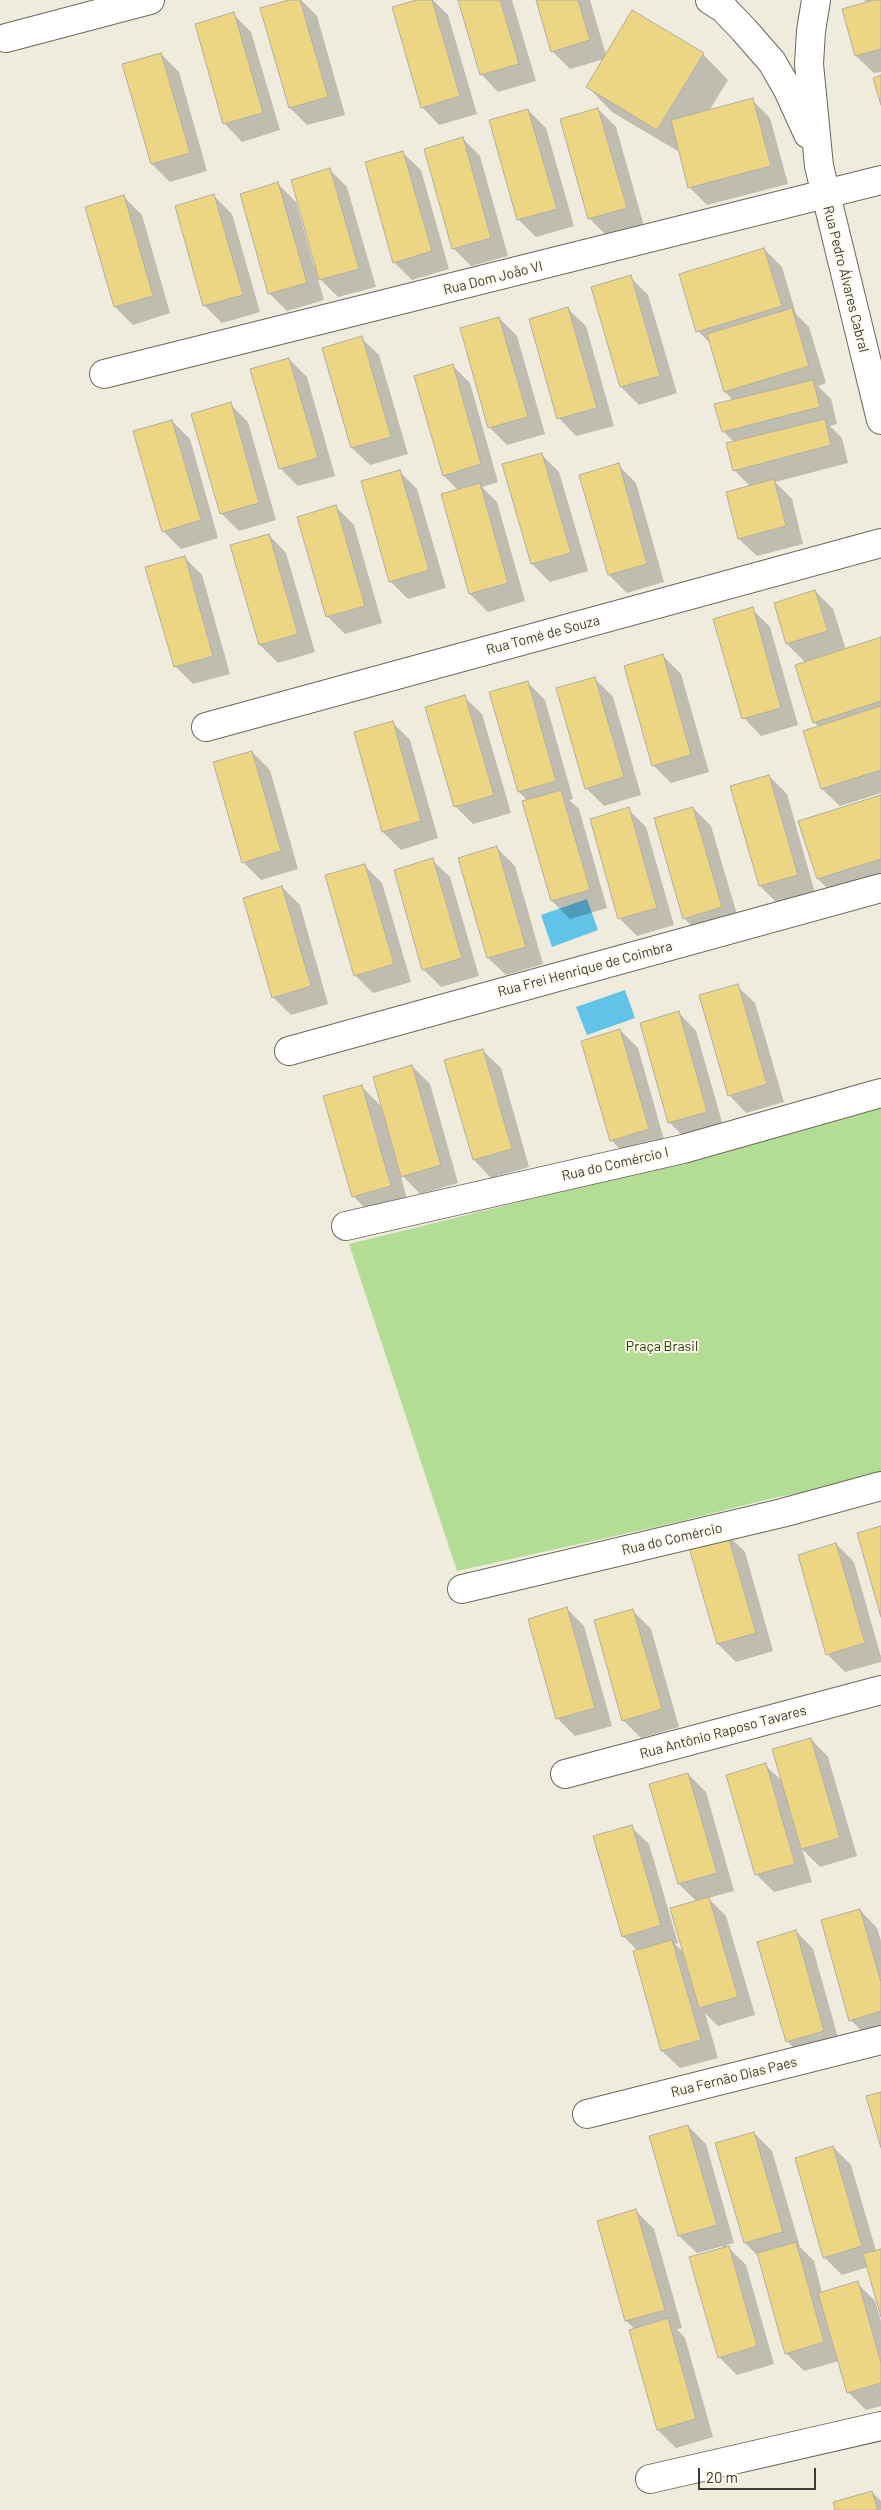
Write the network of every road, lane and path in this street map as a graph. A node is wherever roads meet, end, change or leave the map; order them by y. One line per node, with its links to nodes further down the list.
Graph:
1 (150, 0): 4 (street)
2 (710, 0): 5 (street, Rua Pedro Álvares Cabral)
3 (816, 0): 5 (street, Rua Pedro Álvares Cabral)
4 (6, 38)
5 (820, 166): 7 (street, Rua Pedro Álvares Cabral)
6 (881, 180): 7 (street, Rua Dom Joåo VI)
7 (825, 195): 8 (street, Rua Dom Joåo VI); 9 (street, Rua Pedro Álvares Cabral)
8 (104, 374)
9 (881, 420)
10 (881, 544): 11 (street, Rua Tomé de Souza)
11 (206, 727)
12 (881, 888): 13 (street, Rua Frei Henrique de Coimbra)
13 (288, 1051)
14 (881, 1093): 15 (street, Rua do Comércio I)
15 (346, 1226)
16 (881, 1486): 17 (street, Rua do Comércio)
17 (462, 1589)
18 (881, 1690): 19 (street, Rua Antônio Raposo Tavares)
19 (565, 1774)
20 (881, 2040): 21 (street, Rua Fernão Dias Paes)
21 (587, 2114)
22 (881, 2426): 23 (street)
23 (650, 2479)

